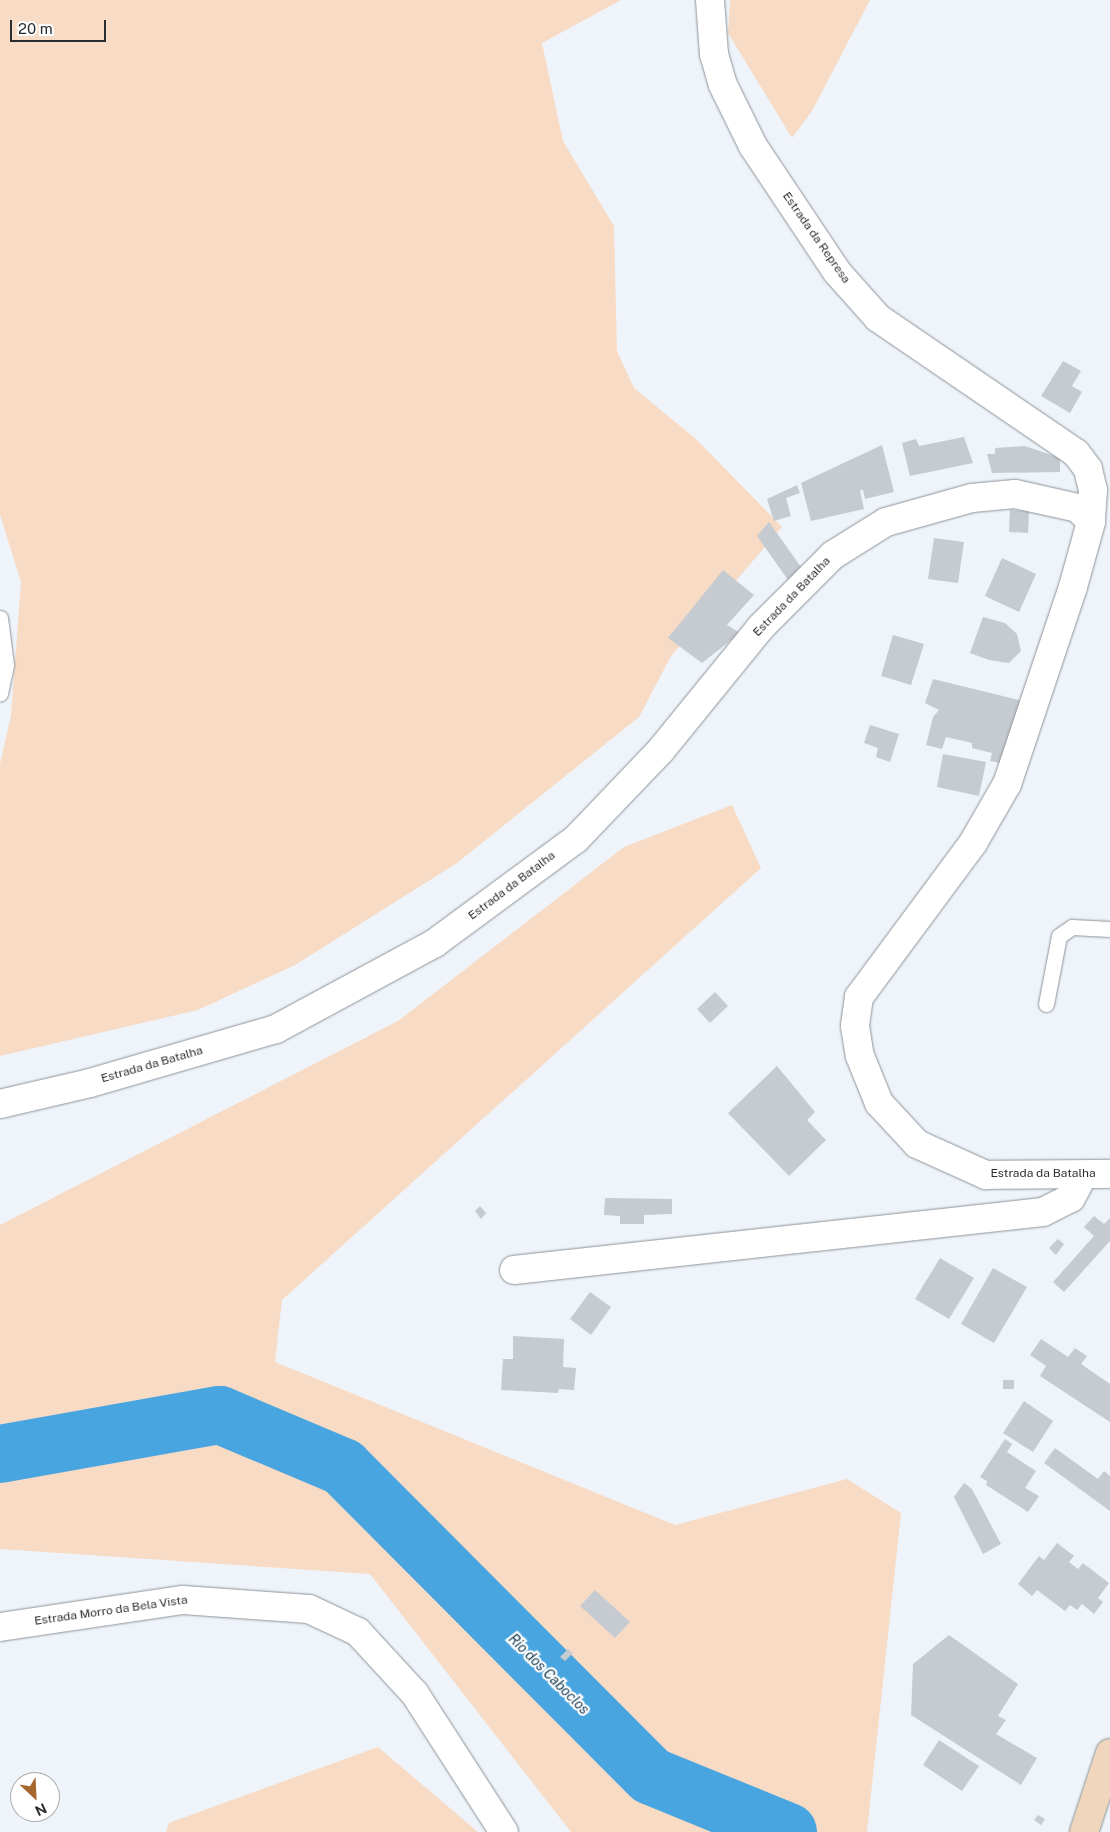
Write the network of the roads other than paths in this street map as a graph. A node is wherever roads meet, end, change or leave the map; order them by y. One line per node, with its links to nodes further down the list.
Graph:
1 (710, 0): 2 (street, Estrada da Represa)
2 (1091, 522): 7 (street, Estrada da Batalha); 9 (street, Estrada da Batalha)
3 (0, 618): 4 (lane)
4 (0, 693)
5 (1110, 929): 6 (lane)
6 (1046, 1004)
7 (0, 1104)
8 (1110, 1174): 9 (street, Estrada da Batalha)
9 (1083, 1175): 10 (street)
10 (514, 1270)
11 (0, 1627): 13 (street, Estrada Morro da Bela Vista)
12 (1110, 1753): 14 (street)
13 (504, 1832)
14 (1084, 1832)

